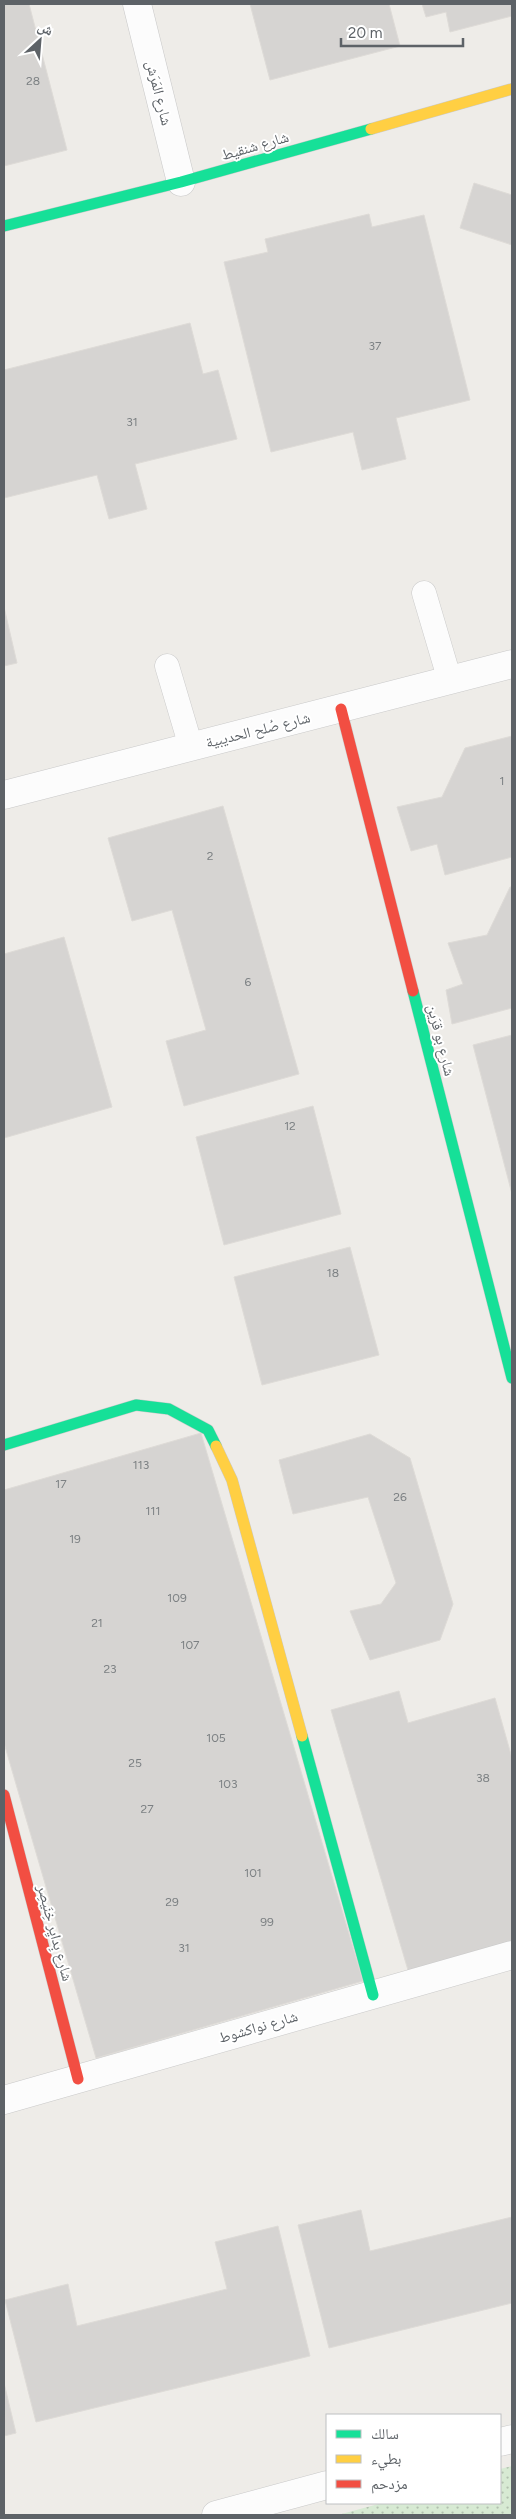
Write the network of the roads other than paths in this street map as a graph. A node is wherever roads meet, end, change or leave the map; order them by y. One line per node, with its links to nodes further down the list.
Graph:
1 (137, 4): 3 (street, شارع المَرَش)
2 (512, 89): 3 (street, شارع شنقيط)
3 (181, 182): 4 (street, شارع شنقيط)
4 (4, 226)
5 (424, 593): 8 (lane)
6 (512, 664): 8 (street, شارع صُلح الحديبية)
7 (167, 666): 10 (lane)
8 (450, 681): 9 (street, شارع صُلح الحديبية)
9 (341, 709): 10 (street, شارع صُلح الحديبية); 12 (street, شارع بو قرَين)
10 (191, 747): 11 (street, شارع صُلح الحديبية)
11 (4, 795)
12 (512, 1378)
13 (4, 1445): 16 (street)
14 (4, 1795): 17 (street, شارع بِدايِر خِنَيصِر)
15 (512, 1955): 16 (street, شارع نواكشوط)
16 (373, 1994): 17 (street, شارع نواكشوط)
17 (78, 2079): 18 (street, شارع نواكشوط)
18 (4, 2100)
19 (326, 2485): 20 (street)
20 (216, 2515)

